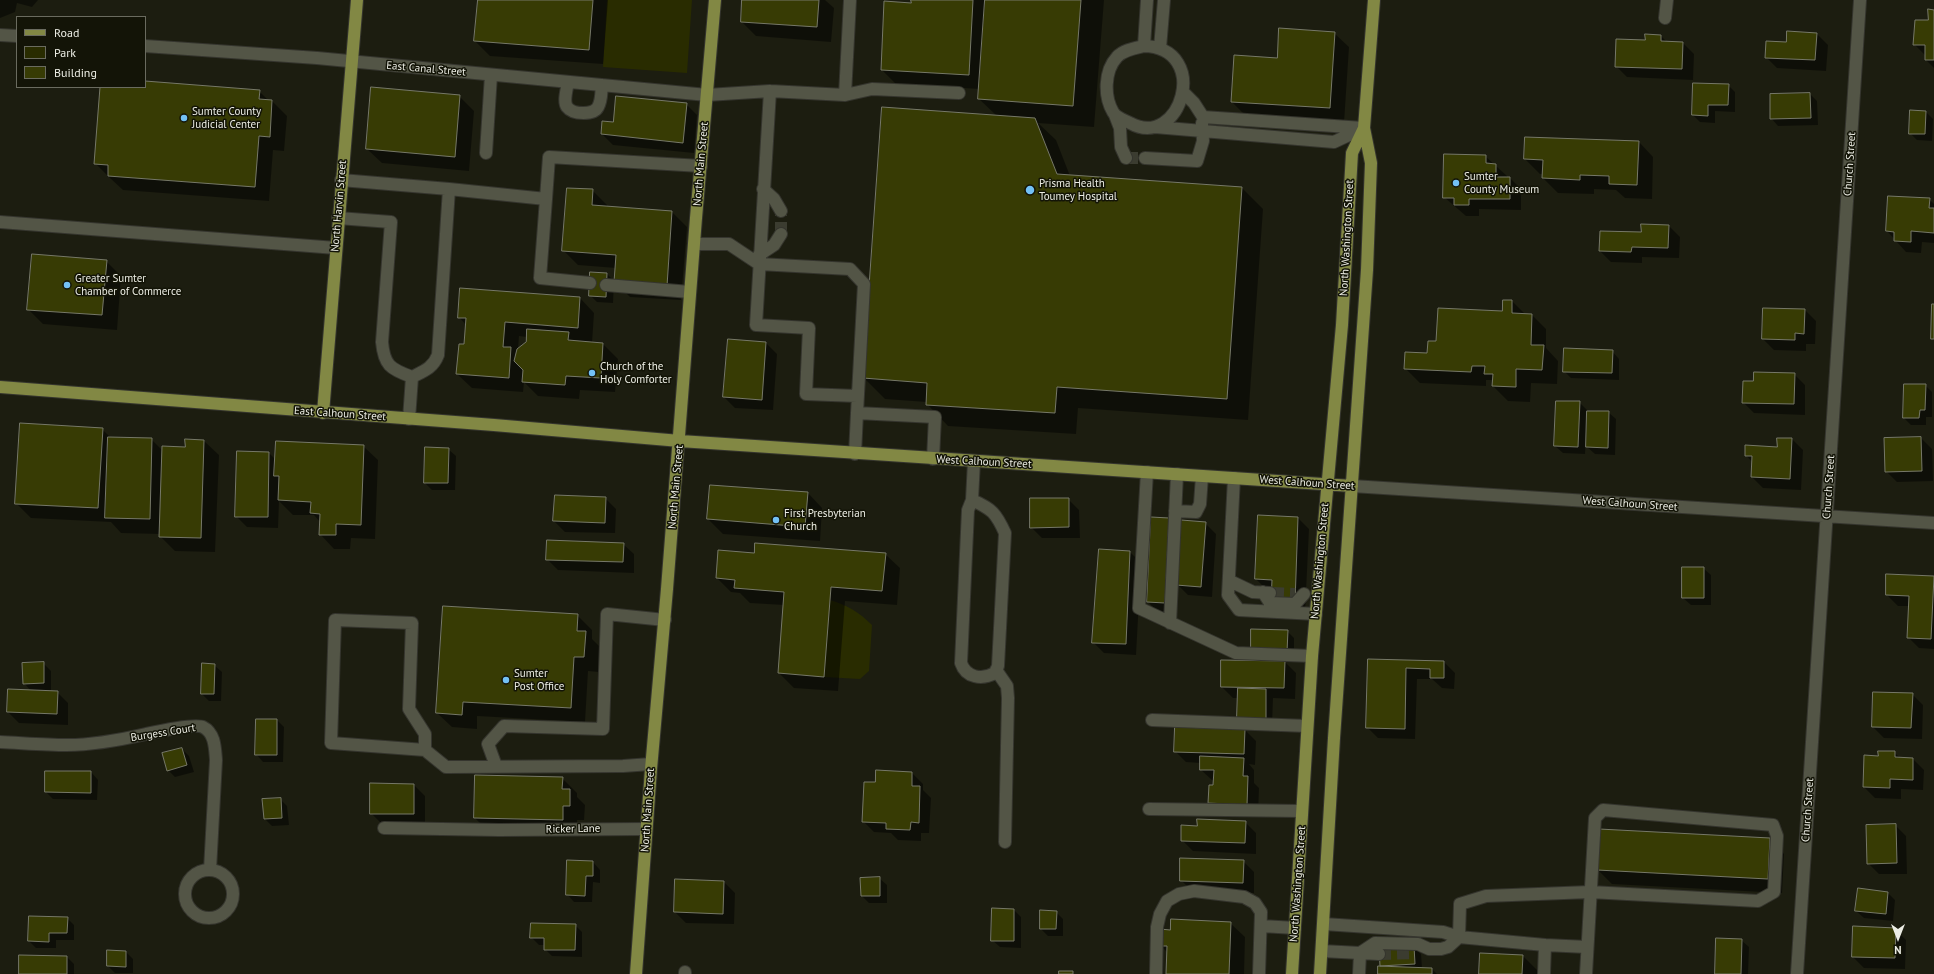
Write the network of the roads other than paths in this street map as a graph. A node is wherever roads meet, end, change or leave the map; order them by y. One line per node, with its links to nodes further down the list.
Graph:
1 (357, 0): 15 (main road, North Harvin Street)
2 (715, 0): 22 (main road, North Main Street)
3 (850, 0): 23 (street)
4 (1147, 0): 13 (street)
5 (1164, 0): 14 (street)
6 (1374, 0): 27 (main road, North Washington Street)
7 (1667, 0): 9 (street)
8 (1860, 0): 65 (street, Church Street)
9 (1665, 18)
10 (0, 35): 11 (street)
11 (16, 36)
12 (146, 46): 15 (street, East Canal Street)
13 (1144, 46): 14 (street); 24 (street)
14 (1160, 48): 21 (street)
15 (351, 62): 16 (street, East Canal Street); 33 (main road, North Harvin Street)
16 (491, 75): 17 (street, East Canal Street); 29 (street)
17 (568, 82): 18 (street, East Canal Street); 18 (street)
18 (602, 85): 22 (street, East Canal Street)
19 (770, 91): 22 (street, East Canal Street); 23 (street, East Canal Street); 35 (street)
20 (959, 92): 23 (street, East Canal Street)
21 (1184, 93): 25 (street); 26 (street)
22 (707, 95): 32 (main road, North Main Street)
23 (845, 95)
24 (1115, 115): 26 (street); 30 (street)
25 (1203, 117): 27 (street); 28 (street)
26 (1155, 127): 28 (street)
27 (1364, 128): 28 (street); 61 (main road, North Washington Street); 62 (main road, North Washington Street)
28 (1202, 131): 31 (street)
29 (486, 153)
30 (1126, 158)
31 (1145, 158)
32 (701, 166): 36 (street); 41 (main road, North Main Street)
33 (341, 180): 34 (street); 38 (main road, North Harvin Street)
34 (449, 189): 36 (street); 47 (street)
35 (763, 189): 37 (street); 43 (street)
36 (546, 199): 44 (street)
37 (781, 211)
38 (338, 218): 42 (main road, North Harvin Street); 47 (street)
39 (0, 222): 42 (street)
40 (781, 234): 43 (street)
41 (695, 244): 43 (street); 46 (main road, North Main Street)
42 (336, 248): 50 (main road, North Harvin Street)
43 (759, 259): 49 (street); 49 (street)
44 (590, 283)
45 (606, 285): 46 (street)
46 (690, 292): 53 (main road, North Main Street)
47 (412, 376): 52 (street)
48 (0, 387): 50 (main road, East Calhoun Street)
49 (857, 396): 51 (street)
50 (323, 412): 52 (main road, East Calhoun Street)
51 (857, 413): 54 (street); 55 (street)
52 (409, 419): 53 (main road, East Calhoun Street)
53 (680, 441): 54 (main road, West Calhoun Street); 70 (main road, North Main Street)
54 (855, 454): 55 (main road, West Calhoun Street)
55 (932, 459): 56 (main road, West Calhoun Street)
56 (974, 461): 57 (main road, West Calhoun Street); 63 (street)
57 (1148, 472): 58 (main road, West Calhoun Street); 71 (street)
58 (1177, 474): 59 (main road, West Calhoun Street); 64 (street)
59 (1202, 476): 60 (main road, West Calhoun Street); 64 (street)
60 (1234, 478): 61 (main road, West Calhoun Street); 67 (street)
61 (1327, 484): 62 (main road, West Calhoun Street); 68 (main road, North Washington Street)
62 (1352, 486): 65 (street, West Calhoun Street); 87 (main road, North Washington Street)
63 (972, 500): 73 (street); 73 (street)
64 (1175, 511): 71 (street)
65 (1827, 515): 66 (street, West Calhoun Street); 106 (street, Church Street)
66 (1934, 523)
67 (1230, 581): 68 (street); 69 (street)
68 (1318, 594): 69 (main road, North Washington Street)
69 (1316, 614): 72 (main road, North Washington Street)
70 (665, 620): 78 (main road, North Main Street); 79 (street)
71 (1170, 623): 72 (street)
72 (1312, 656): 75 (main road, North Washington Street)
73 (996, 670): 84 (street)
74 (1152, 720): 75 (street)
75 (1307, 726): 81 (main road, North Washington Street)
76 (0, 742): 85 (street, Burgess Court)
77 (425, 750): 77 (street); 79 (street)
78 (651, 764): 79 (street); 83 (main road, North Main Street)
79 (496, 766)
80 (1149, 809): 81 (street)
81 (1302, 812): 89 (main road, North Washington Street)
82 (384, 828): 83 (street, Ricker Lane)
83 (646, 829): 98 (main road, North Main Street)
84 (1005, 842)
85 (210, 870): 85 (street)
86 (1590, 892): 86 (street); 90 (street); 92 (street)
87 (1324, 924): 90 (street); 94 (main road, North Washington Street)
88 (1262, 926): 89 (street); 99 (street); 100 (street)
89 (1295, 928): 101 (main road, North Washington Street)
90 (1459, 938): 91 (street); 93 (street)
91 (1545, 945): 92 (street); 104 (street)
92 (1587, 947): 105 (street)
93 (1429, 949): 95 (street); 96 (street)
94 (1322, 951): 95 (street); 102 (main road, North Washington Street)
95 (1360, 953): 97 (street); 103 (street)
96 (1414, 953)
97 (1379, 954)
98 (636, 974)
99 (1156, 974)
100 (1259, 974)
101 (1292, 974)
102 (1320, 974)
103 (1359, 974)
104 (1544, 974)
105 (1586, 974)
106 (1797, 974)

